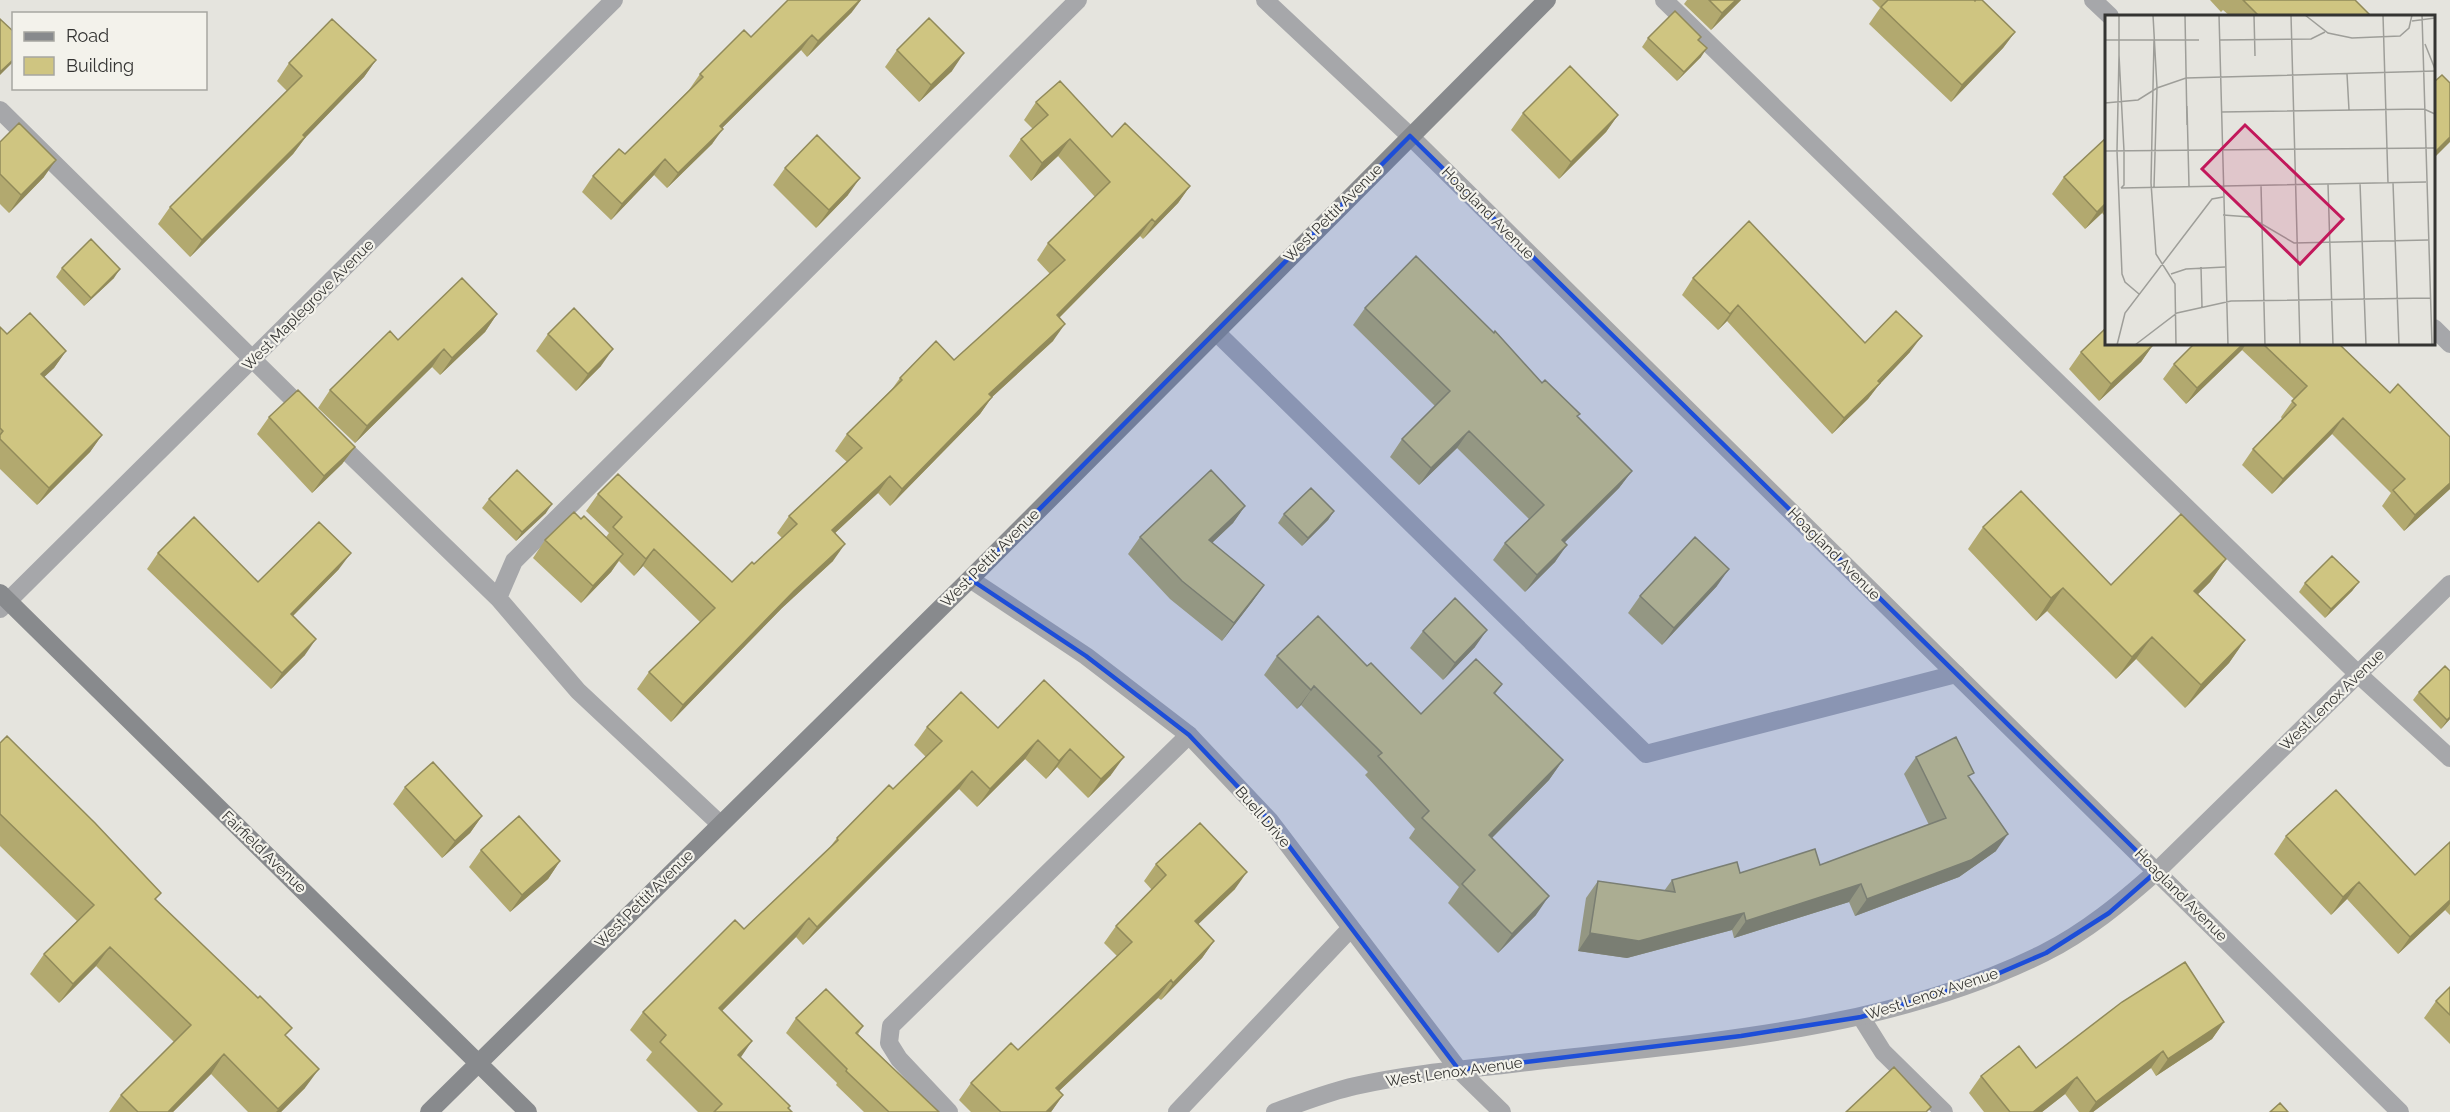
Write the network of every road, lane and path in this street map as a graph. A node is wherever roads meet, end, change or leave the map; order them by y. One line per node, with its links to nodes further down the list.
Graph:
1 (614, 0): 13 (street, West Maplegrove Avenue)
2 (1078, 0): 16 (street)
3 (1265, 0): 9 (street, Hoagland Avenue)
4 (1547, 0): 9 (street, West Pettit Avenue)
5 (1664, 0): 19 (street)
6 (2093, 0): 7 (street)
7 (2109, 15)
8 (0, 110): 13 (street)
9 (1410, 136): 11 (street, West Pettit Avenue); 18 (street, Hoagland Avenue)
10 (2435, 330): 12 (street)
11 (1216, 332): 14 (street, West Pettit Avenue); 18 (street)
12 (2450, 344)
13 (253, 360): 16 (street); 17 (street, West Maplegrove Avenue)
14 (970, 579): 20 (street, Buell Drive); 22 (street, West Pettit Avenue)
15 (2450, 584): 19 (street, West Lenox Avenue)
16 (498, 598): 22 (street)
17 (3, 601): 26 (street, Fairfield Avenue)
18 (1956, 674): 23 (street, Hoagland Avenue)
19 (2358, 674): 21 (street); 23 (street, West Lenox Avenue)
20 (1189, 735): 24 (street, Buell Drive); 30 (street)
21 (2450, 758)
22 (720, 824): 26 (street, West Pettit Avenue)
23 (2157, 871): 25 (street, West Lenox Avenue); 35 (street, Hoagland Avenue)
24 (1351, 928): 27 (street, Buell Drive); 31 (street)
25 (1861, 1017): 27 (street, West Lenox Avenue); 34 (street)
26 (479, 1062): 28 (street, West Pettit Avenue); 29 (street, Fairfield Avenue)
27 (1459, 1070): 32 (street, West Lenox Avenue); 33 (street, Buell Drive)
28 (429, 1112)
29 (528, 1112)
30 (949, 1112)
31 (1177, 1112)
32 (1275, 1112)
33 (1502, 1112)
34 (1944, 1112)
35 (2400, 1112)

